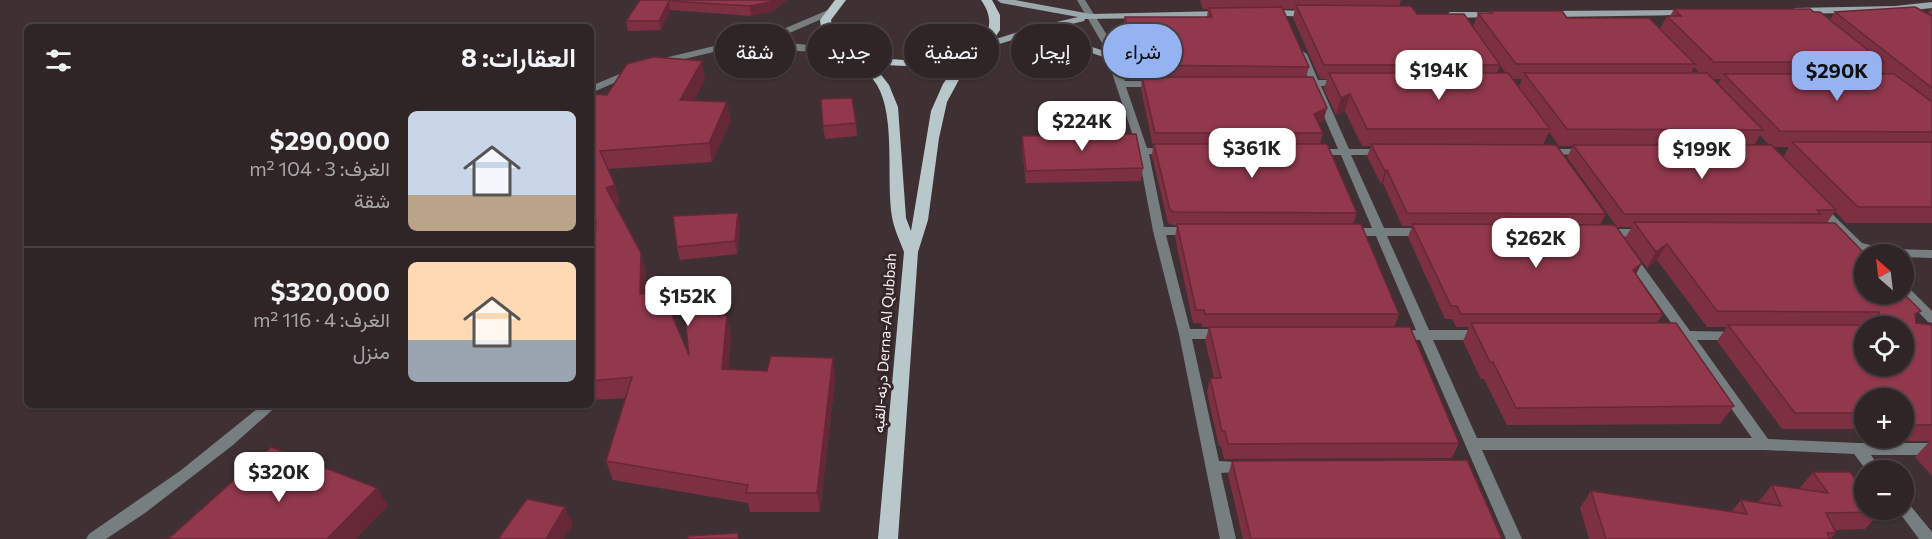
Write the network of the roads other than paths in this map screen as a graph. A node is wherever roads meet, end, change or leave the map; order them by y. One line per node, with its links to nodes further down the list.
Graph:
1 (841, 0): 10 (main road)
2 (986, 0): 21 (main road)
3 (1001, 0): 16 (main road)
4 (1081, 0): 16 (street)
5 (1932, 4): 6 (main road)
6 (1895, 9): 8 (main road); 19 (street)
7 (1786, 11): 8 (main road)
8 (1798, 11): 18 (street)
9 (1704, 12): 14 (main road)
10 (828, 13): 20 (main road, درنه-القبه Derna-Al Qubbah); 22 (street)
11 (1239, 14): 16 (main road)
12 (1261, 14): 13 (main road)
13 (1318, 14)
14 (1539, 14)
15 (1504, 15): 17 (main road)
16 (1091, 17): 23 (street); 24 (main road)
17 (1455, 18)
18 (1807, 18)
19 (1913, 19)
20 (825, 24)
21 (996, 24)
22 (795, 27)
23 (1103, 34)
24 (1007, 38): 25 (main road); 28 (main road)
25 (999, 41)
26 (1297, 43): 33 (street)
27 (715, 48): 37 (street)
28 (1103, 54)
29 (878, 78): 55 (main road, درنه-القبه Derna-Al Qubbah)
30 (954, 78): 55 (main road)
31 (1118, 78): 35 (street)
32 (1292, 83): 33 (street)
33 (1315, 83): 34 (street); 41 (street)
34 (1351, 83)
35 (1120, 84): 36 (street); 38 (street)
36 (1166, 84)
37 (594, 89)
38 (1143, 152): 39 (street); 46 (street)
39 (1179, 152)
40 (1309, 152): 41 (street)
41 (1345, 152): 42 (street); 49 (street)
42 (1391, 152)
43 (1532, 152): 44 (street)
44 (1602, 152)
45 (1814, 201): 54 (street)
46 (1159, 231): 47 (street); 60 (street)
47 (1205, 231)
48 (1333, 232): 49 (street)
49 (1380, 232): 50 (street); 63 (street)
50 (1438, 232)
51 (1589, 233): 53 (street)
52 (1659, 233): 53 (street)
53 (1616, 237): 67 (street)
54 (1856, 244)
55 (912, 252): 78 (main road, درنه-القبه Derna-Al Qubbah)
56 (1914, 253): 57 (street)
57 (1932, 254)
58 (1914, 300): 59 (street)
59 (1932, 319)
60 (1185, 334): 61 (street); 75 (street)
61 (1233, 334)
62 (1389, 335): 63 (street)
63 (1425, 335): 64 (street); 69 (street)
64 (1496, 335)
65 (1651, 335): 67 (street)
66 (1746, 335): 67 (street)
67 (1687, 336): 70 (street)
68 (268, 408): 77 (street)
69 (1473, 444): 70 (street); 80 (street)
70 (1764, 444): 71 (street)
71 (1858, 449): 72 (street); 73 (street)
72 (1932, 449)
73 (1866, 460)
74 (1259, 466): 75 (street)
75 (1212, 467): 79 (street)
76 (1913, 520): 81 (street)
77 (94, 539)
78 (888, 539)
79 (1228, 539)
80 (1514, 539)
81 (1928, 539)

